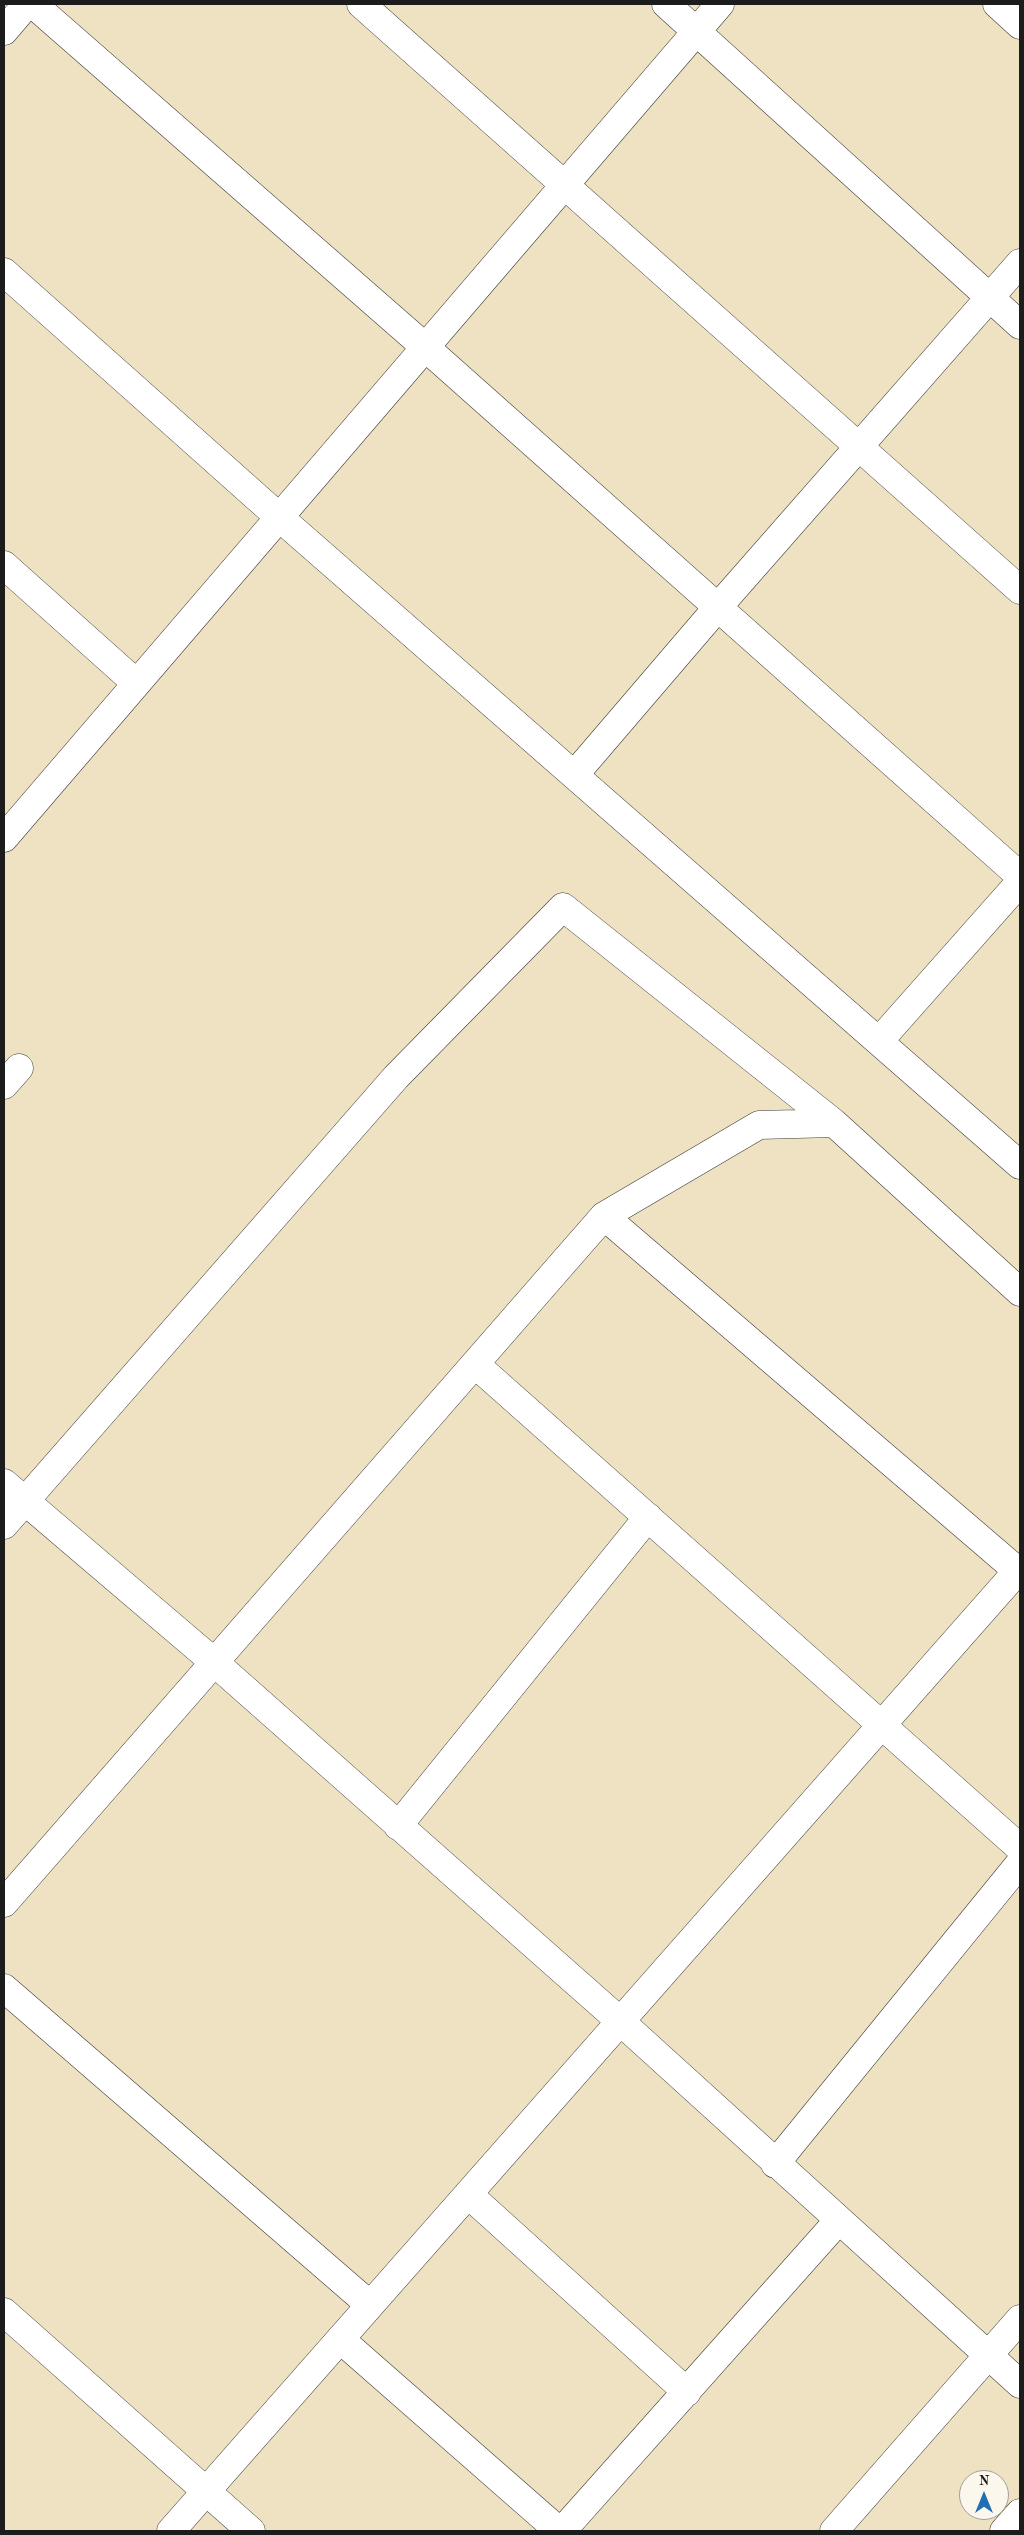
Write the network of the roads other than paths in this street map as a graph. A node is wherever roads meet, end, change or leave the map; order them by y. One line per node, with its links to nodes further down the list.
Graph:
1 (27, 4): 8 (street)
2 (33, 4): 15 (street)
3 (361, 4): 10 (street)
4 (666, 4): 9 (street)
5 (720, 4): 9 (street)
6 (997, 4): 7 (street)
7 (1020, 25)
8 (4, 31)
9 (697, 31): 10 (street); 13 (street)
10 (565, 184): 15 (street); 16 (street)
11 (1020, 263): 13 (street)
12 (4, 272): 17 (street)
13 (990, 297): 14 (street); 16 (street)
14 (1020, 324)
15 (425, 347): 17 (street); 20 (street)
16 (859, 446): 19 (street); 20 (street)
17 (279, 517): 21 (street); 22 (street)
18 (4, 565): 21 (street)
19 (1020, 590)
20 (718, 607): 22 (street); 24 (street)
21 (136, 683): 23 (street)
22 (575, 774): 26 (street)
23 (6, 832)
24 (1020, 876)
25 (1020, 882): 26 (street)
26 (880, 1040): 28 (street)
27 (834, 1123): 29 (street); 30 (street); 33 (street)
28 (1020, 1165)
29 (604, 1216): 31 (street); 36 (street)
30 (1020, 1292)
31 (475, 1364): 34 (street); 37 (street)
32 (4, 1483): 33 (street)
33 (25, 1501): 35 (street); 37 (street)
34 (648, 1517): 38 (street); 39 (street)
35 (4, 1525)
36 (1019, 1570): 38 (street)
37 (214, 1662): 39 (street); 42 (street)
38 (881, 1725): 40 (street); 44 (street)
39 (398, 1826): 44 (street)
40 (1020, 1848)
41 (1020, 1863): 45 (street)
42 (4, 1902)
43 (4, 1988): 48 (street)
44 (620, 2021): 45 (street); 46 (street)
45 (775, 2164): 47 (street)
46 (468, 2194): 48 (street); 54 (street)
47 (839, 2220): 52 (street); 54 (street)
48 (370, 2305): 51 (street)
49 (4, 2312): 55 (street)
50 (1020, 2319): 52 (street)
51 (340, 2339): 55 (street); 59 (street)
52 (988, 2356): 53 (street); 60 (street)
53 (1020, 2384)
54 (686, 2392): 59 (street)
55 (206, 2492): 57 (street); 58 (street)
56 (1020, 2514): 61 (street)
57 (171, 2531)
58 (251, 2531)
59 (560, 2531)
60 (834, 2531)
61 (1004, 2531)

